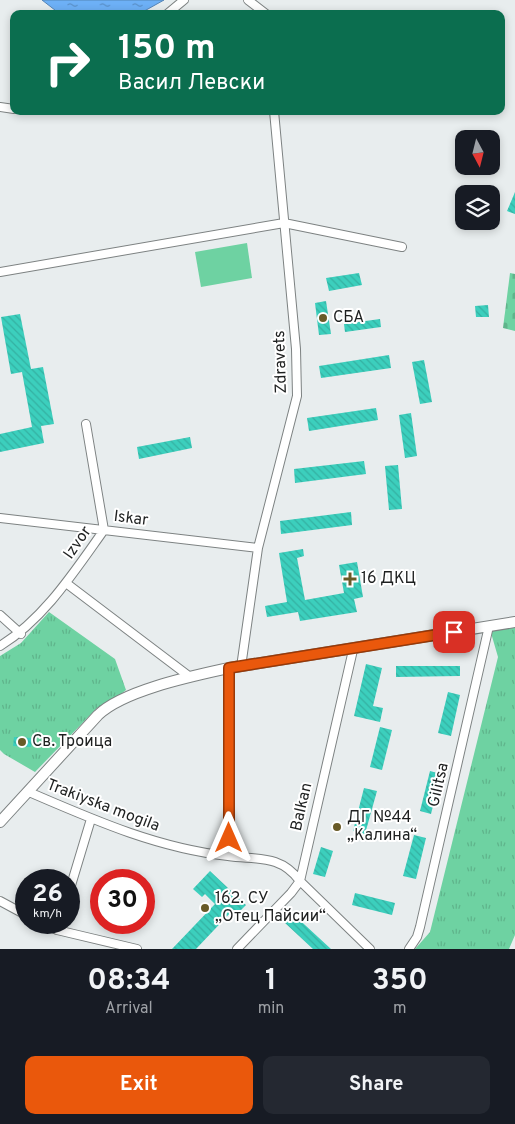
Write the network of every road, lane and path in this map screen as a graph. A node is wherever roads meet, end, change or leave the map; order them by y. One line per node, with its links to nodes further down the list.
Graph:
1 (184, 0): 3 (street)
2 (248, 0): 4 (street)
3 (171, 10)
4 (261, 10)
5 (274, 115): 6 (street, Zdravets)
6 (284, 223): 7 (street); 8 (street); 12 (street, Zdravets)
7 (402, 247)
8 (0, 272)
9 (86, 424): 11 (street, Izvor)
10 (0, 518): 11 (street, Iskar)
11 (104, 530): 12 (street, Iskar); 13 (street, Izvor)
12 (258, 548): 20 (street, Zdravets)
13 (66, 582): 17 (street, Izvor); 22 (street)
14 (0, 616): 17 (street)
15 (515, 622): 16 (street)
16 (489, 626): 19 (street); 35 (street, Gilitsa)
17 (21, 634): 18 (street, Izvor)
18 (0, 646)
19 (353, 650): 20 (street); 28 (street, Balkan)
20 (241, 666): 21 (street)
21 (229, 668): 22 (street); 26 (street)
22 (190, 677): 23 (street)
23 (29, 792): 24 (street, Trakiyska mogila); 25 (street)
24 (91, 819): 26 (street, Trakiyska mogila); 27 (street)
25 (0, 822)
26 (228, 856): 28 (street, Trakiyska mogila)
27 (76, 869)
28 (300, 881): 33 (street, Balkan); 34 (street, Trakiyska mogila)
29 (0, 902): 30 (street)
30 (15, 909)
31 (80, 932): 32 (street)
32 (137, 949)
33 (237, 949)
34 (370, 949)
35 (409, 949)

